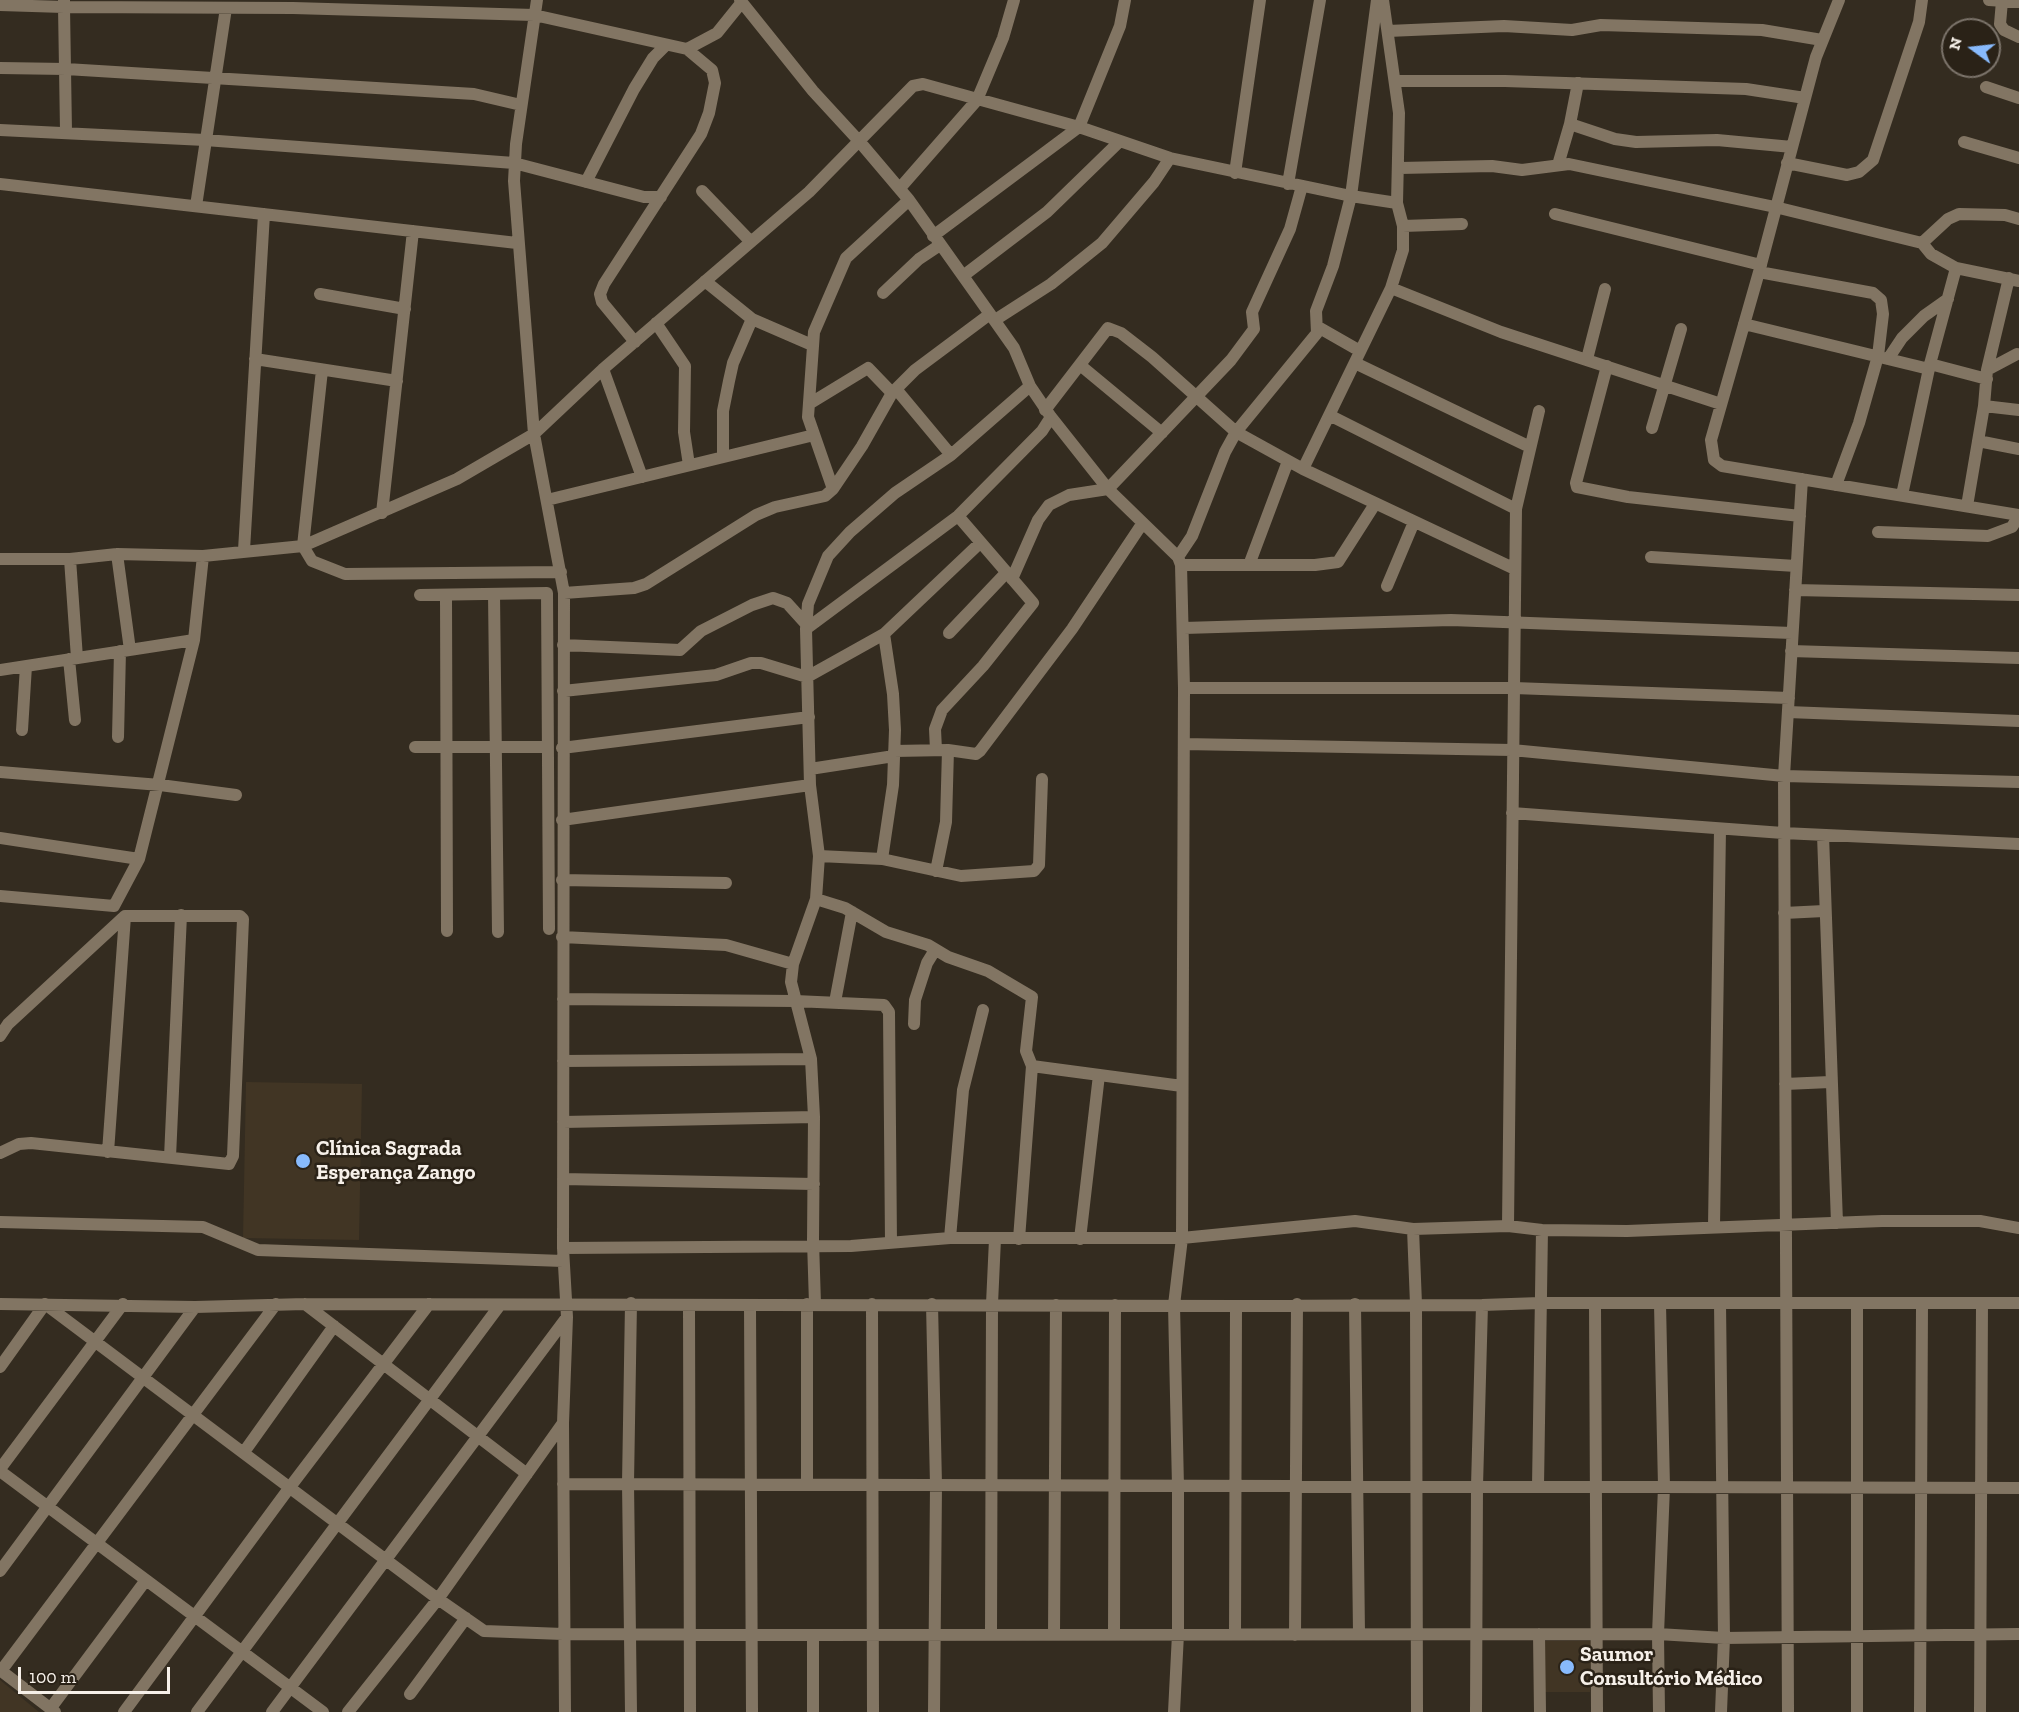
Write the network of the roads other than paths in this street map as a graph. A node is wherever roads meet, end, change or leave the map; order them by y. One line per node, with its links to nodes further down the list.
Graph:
1 (537, 0): 17 (street)
2 (1014, 0): 31 (street)
3 (1125, 0): 34 (street)
4 (1260, 0): 48 (street)
5 (1320, 0): 51 (street)
6 (1377, 0): 55 (street)
7 (1383, 0): 18 (street)
8 (1839, 0): 20 (street)
9 (1922, 0): 45 (street)
10 (1989, 0): 12 (street)
11 (741, 1): 22 (street); 38 (street)
12 (2002, 1): 13 (street); 19 (street)
13 (2019, 2)
14 (64, 3): 15 (street); 16 (street); 24 (street)
15 (0, 4)
16 (225, 8): 17 (street); 25 (street)
17 (534, 15): 21 (street); 32 (street)
18 (1388, 31): 20 (street); 26 (street)
19 (2019, 38)
20 (1822, 40): 29 (street)
21 (666, 45): 22 (street); 49 (street)
22 (687, 49): 56 (street)
23 (0, 68): 24 (street)
24 (66, 69): 25 (street); 36 (street)
25 (214, 79): 32 (street); 37 (street)
26 (1395, 81): 27 (street); 47 (street)
27 (1578, 83): 29 (street); 33 (street)
28 (1986, 87): 30 (street)
29 (1805, 98): 41 (street)
30 (2019, 98)
31 (977, 100): 34 (street); 38 (street); 53 (street)
32 (521, 105): 44 (street)
33 (1570, 124): 41 (street); 46 (street)
34 (1079, 127): 39 (street); 67 (street)
35 (0, 130): 36 (street)
36 (66, 131): 37 (street)
37 (205, 140): 44 (street); 59 (street)
38 (859, 141): 53 (street); 68 (street)
39 (1119, 142): 42 (street); 73 (street)
40 (1964, 142): 43 (street)
41 (1792, 147): 45 (street)
42 (1170, 158): 48 (street); 82 (street)
43 (2019, 158)
44 (514, 163): 49 (street); 69 (street)
45 (1787, 163): 60 (street)
46 (1558, 165): 47 (street); 60 (street)
47 (1400, 168): 58 (street)
48 (1235, 173): 51 (street)
49 (586, 182): 56 (street)
50 (0, 184): 59 (street)
51 (1288, 184): 52 (street)
52 (1302, 186): 55 (street); 107 (street)
53 (900, 188): 57 (street)
54 (702, 190): 68 (street)
55 (1351, 196): 58 (street); 86 (street)
56 (661, 197): 88 (street)
57 (909, 200): 67 (street); 90 (street)
58 (1397, 203): 65 (street)
59 (196, 206): 61 (street)
60 (1775, 207): 70 (street); 72 (street)
61 (264, 214): 66 (street); 94 (street)
62 (1555, 214): 72 (street)
63 (2019, 219): 70 (street)
64 (1462, 224): 65 (street)
65 (1403, 226): 76 (street)
66 (414, 231): 69 (street); 81 (street)
67 (937, 241): 73 (street); 78 (street)
68 (751, 242): 75 (street)
69 (517, 243): 118 (street)
70 (1922, 243): 71 (street)
71 (1956, 268): 74 (street); 80 (street)
72 (1760, 269): 85 (street); 93 (street)
73 (963, 276): 82 (street)
74 (2014, 279): 89 (street)
75 (705, 281): 83 (street); 84 (street)
76 (1391, 288): 91 (street); 95 (street)
77 (1605, 289): 95 (street)
78 (883, 293)
79 (320, 294): 81 (street)
80 (1948, 300): 93 (street); 99 (street)
81 (405, 309): 103 (street)
82 (993, 317): 104 (street); 106 (street)
83 (752, 319): 90 (street); 124 (street)
84 (656, 322): 88 (street); 126 (street)
85 (1744, 324): 93 (street); 109 (street)
86 (1318, 327): 91 (street); 116 (street)
87 (1682, 329): 105 (street)
88 (635, 342): 100 (street)
89 (1992, 343): 92 (street); 102 (street)
90 (812, 345): 108 (street)
91 (1360, 351): 96 (street)
92 (2018, 354): 102 (street)
93 (1883, 357): 99 (street); 130 (street)
94 (255, 359): 101 (street); 147 (street)
95 (1587, 359): 98 (street)
96 (1355, 363): 114 (street); 121 (street)
97 (1080, 365): 107 (street); 113 (street); 117 (street)
98 (1607, 366): 105 (street); 141 (street)
99 (1929, 367): 102 (street); 133 (street)
100 (603, 369): 118 (street); 128 (street)
101 (322, 370): 103 (street); 146 (street)
102 (1987, 375): 110 (street)
103 (397, 381): 138 (street)
104 (1030, 386): 113 (street); 123 (street)
105 (1665, 386): 109 (street); 115 (street)
106 (894, 391): 108 (street); 123 (street); 131 (street)
107 (1198, 396): 116 (street); 117 (street)
108 (808, 404): 119 (street)
109 (1721, 404): 129 (street)
110 (1984, 406): 111 (street); 120 (street)
111 (2019, 410)
112 (1539, 411): 121 (street)
113 (1048, 413): 132 (street); 140 (street)
114 (1331, 416): 127 (street); 137 (street)
115 (1652, 428)
116 (1236, 432): 125 (street); 153 (street)
117 (1162, 433): 132 (street)
118 (534, 434): 134 (street); 138 (street)
119 (814, 435): 124 (street); 131 (street)
120 (1978, 441): 122 (street); 136 (street)
121 (1530, 447): 137 (street)
122 (2019, 449)
123 (951, 455): 167 (street)
124 (723, 457): 126 (street)
125 (1287, 461): 127 (street); 154 (street)
126 (689, 465): 128 (street)
127 (1304, 469): 135 (street)
128 (642, 477): 134 (street)
129 (1802, 479): 130 (street); 141 (street)
130 (1836, 484): 133 (street)
131 (833, 489): 161 (street)
132 (1108, 489): 143 (street); 158 (street)
133 (1902, 495): 136 (street)
134 (547, 500): 157 (street)
135 (1375, 504): 142 (street); 154 (street)
136 (1967, 506): 139 (street)
137 (1516, 509): 156 (street)
138 (382, 513): 146 (street)
139 (2019, 515): 144 (street)
140 (958, 516): 145 (street); 167 (street)
141 (1800, 516): 155 (street)
142 (1414, 522): 156 (street); 159 (street)
143 (1142, 524): 153 (street); 197 (street)
144 (1878, 532)
145 (980, 543): 158 (street); 171 (street)
146 (303, 546): 147 (street); 157 (street)
147 (244, 550): 149 (street)
148 (117, 554): 149 (street); 152 (street); 174 (street)
149 (203, 556): 172 (street)
150 (1651, 557): 155 (street)
151 (0, 559): 152 (street)
152 (70, 559): 177 (street)
153 (1180, 561): 154 (street); 168 (street)
154 (1250, 565)
155 (1797, 566): 160 (street)
156 (1515, 569): 166 (street)
157 (561, 572): 161 (street)
158 (1009, 576): 169 (street); 197 (street)
159 (1387, 586)
160 (1795, 590): 165 (street); 170 (street)
161 (564, 593): 173 (street)
162 (494, 594): 164 (street); 193 (street); 194 (street)
163 (420, 595): 164 (street)
164 (446, 595): 195 (street)
165 (2019, 595)
166 (1516, 623): 168 (street); 170 (street); 182 (street)
167 (806, 627): 173 (street); 180 (street)
168 (1184, 628): 181 (street)
169 (949, 633)
170 (1792, 633): 175 (street)
171 (884, 634): 180 (street); 199 (street)
172 (194, 640): 174 (street); 205 (street)
173 (563, 645): 183 (street)
174 (125, 651): 177 (street); 190 (street)
175 (1791, 651): 176 (street); 184 (street)
176 (2019, 658)
177 (73, 659): 178 (street); 187 (street)
178 (26, 666): 179 (street); 189 (street)
179 (0, 670)
180 (807, 677): 183 (street); 186 (street)
181 (1184, 688): 182 (street); 191 (street)
182 (1514, 688): 184 (street); 198 (street)
183 (563, 691): 196 (street)
184 (1789, 699): 185 (street)
185 (1788, 712): 188 (street); 202 (street)
186 (809, 717): 196 (street); 200 (street)
187 (75, 720)
188 (2019, 721)
189 (22, 730)
190 (118, 737)
191 (1184, 744): 198 (street); 246 (street)
192 (416, 747): 195 (street)
193 (496, 747): 194 (street); 195 (street); 230 (street)
194 (548, 747): 228 (street)
195 (446, 748): 229 (street)
196 (562, 748): 209 (street)
197 (942, 750): 199 (street); 218 (street)
198 (1512, 750): 202 (street); 208 (street)
199 (894, 753): 200 (street); 217 (street)
200 (810, 769): 206 (street)
201 (0, 772): 205 (street)
202 (1784, 776): 204 (street); 211 (street)
203 (1042, 779): 218 (street)
204 (2019, 782)
205 (160, 785): 207 (street); 216 (street)
206 (810, 785): 209 (street); 215 (street)
207 (236, 795)
208 (1512, 813): 210 (street); 256 (street)
209 (562, 820): 219 (street)
210 (1720, 828): 211 (street); 257 (street)
211 (1783, 833): 212 (street); 225 (street)
212 (1822, 835): 214 (street); 223 (street)
213 (0, 838): 216 (street)
214 (2019, 844)
215 (819, 856): 217 (street); 222 (street)
216 (139, 859): 221 (street)
217 (882, 859): 218 (street)
218 (936, 871)
219 (562, 880): 220 (street); 231 (street)
220 (726, 883)
221 (0, 896)
222 (816, 899): 224 (street); 233 (street)
223 (1824, 911): 225 (street); 244 (street)
224 (852, 912): 232 (street); 236 (street)
225 (1784, 913): 245 (street)
226 (181, 915): 227 (street); 251 (street); 251 (street)
227 (125, 916): 239 (street); 249 (street)
228 (549, 930)
229 (447, 931)
230 (498, 932)
231 (562, 937): 233 (street); 234 (street)
232 (935, 950): 238 (street); 242 (street)
233 (794, 964): 235 (street)
234 (563, 999): 235 (street); 241 (street)
235 (795, 1001): 236 (street); 240 (street)
236 (835, 1002): 267 (street)
237 (983, 1010): 262 (street)
238 (914, 1024)
239 (0, 1036)
240 (811, 1059): 241 (street); 247 (street)
241 (563, 1061): 248 (street)
242 (1032, 1066): 243 (street); 265 (street)
243 (1099, 1075): 246 (street); 266 (street)
244 (1830, 1082): 245 (street); 255 (street)
245 (1785, 1084): 258 (street)
246 (1182, 1086): 263 (street)
247 (814, 1118): 248 (street); 253 (street)
248 (563, 1122): 252 (street)
249 (108, 1152): 250 (street); 251 (street)
250 (0, 1153)
251 (170, 1157)
252 (563, 1179): 253 (street); 269 (street)
253 (814, 1184): 268 (street)
254 (0, 1222): 270 (street)
255 (1837, 1223): 258 (street); 259 (street)
256 (1508, 1226): 260 (street); 261 (street)
257 (1714, 1226): 258 (street); 261 (street)
258 (1785, 1226): 291 (street)
259 (2019, 1228)
260 (1413, 1229): 263 (street); 288 (street)
261 (1542, 1230): 272 (street)
262 (950, 1238): 264 (street); 267 (street)
263 (1182, 1238): 266 (street); 297 (street)
264 (995, 1239): 265 (street); 285 (street)
265 (1019, 1239): 266 (street)
266 (1080, 1239)
267 (891, 1243): 268 (street)
268 (813, 1246): 269 (street); 282 (street)
269 (563, 1248): 270 (street)
270 (563, 1261): 303 (street)
271 (631, 1303): 294 (street); 303 (street); 316 (street)
272 (1540, 1303): 289 (street); 298 (street); 330 (street)
273 (1720, 1303): 290 (street); 291 (street); 332 (street)
274 (1982, 1303): 275 (street); 299 (street); 341 (street)
275 (2019, 1303)
276 (0, 1304): 277 (street)
277 (45, 1304): 278 (street); 305 (street); 307 (street)
278 (123, 1304): 302 (street); 305 (street)
279 (276, 1304): 280 (street); 302 (street); 310 (street)
280 (305, 1304): 281 (street); 304 (street)
281 (429, 1304): 293 (street); 306 (street)
282 (811, 1304): 283 (street); 300 (street); 319 (street)
283 (872, 1304): 284 (street); 320 (street)
284 (932, 1304): 285 (street); 323 (street)
285 (992, 1304): 295 (street); 324 (street)
286 (1297, 1304): 287 (street); 301 (street); 326 (street)
287 (1356, 1304): 288 (street); 327 (street)
288 (1416, 1304): 298 (street); 328 (street)
289 (1595, 1304): 290 (street); 331 (street)
290 (1660, 1304): 339 (street)
291 (1787, 1304): 292 (street); 336 (street)
292 (1857, 1304): 299 (street); 337 (street)
293 (500, 1305): 303 (street); 309 (street)
294 (689, 1305): 300 (street); 318 (street)
295 (1056, 1305): 296 (street); 321 (street)
296 (1115, 1305): 297 (street); 325 (street)
297 (1174, 1305): 301 (street); 334 (street)
298 (1482, 1305): 329 (street)
299 (1922, 1305): 338 (street)
300 (750, 1306): 322 (street)
301 (1236, 1306): 335 (street)
302 (195, 1307): 308 (street)
303 (566, 1311): 311 (street); 312 (street)
304 (334, 1326): 306 (street); 313 (street)
305 (95, 1341): 308 (street); 314 (street)
306 (383, 1364): 309 (street); 333 (street)
307 (0, 1367)
308 (143, 1377): 310 (street); 342 (street)
309 (431, 1400): 312 (street); 343 (street)
310 (192, 1416): 313 (street); 344 (street)
311 (563, 1423): 315 (street); 317 (street)
312 (478, 1436): 315 (street); 345 (street)
313 (244, 1452): 333 (street)
314 (0, 1470): 342 (street)
315 (528, 1473): 348 (street)
316 (628, 1483): 317 (street); 318 (street); 353 (street)
317 (563, 1484): 352 (street)
318 (690, 1484): 322 (street); 354 (street)
319 (807, 1484): 320 (street); 322 (street)
320 (872, 1484): 323 (street); 351 (street)
321 (1056, 1484): 324 (street); 325 (street); 358 (street)
322 (752, 1485): 355 (street)
323 (936, 1485): 324 (street); 356 (street)
324 (993, 1485): 357 (street)
325 (1115, 1485): 334 (street); 359 (street)
326 (1296, 1486): 327 (street); 335 (street); 373 (street)
327 (1357, 1486): 328 (street); 362 (street)
328 (1417, 1486): 329 (street); 363 (street)
329 (1477, 1486): 330 (street); 364 (street)
330 (1538, 1486): 331 (street)
331 (1596, 1486): 339 (street); 366 (street)
332 (1723, 1486): 336 (street); 339 (street); 375 (street)
333 (290, 1487): 343 (street); 349 (street)
334 (1178, 1487): 335 (street); 360 (street)
335 (1236, 1487): 361 (street)
336 (1786, 1487): 337 (street); 374 (street)
337 (1857, 1487): 338 (street); 368 (street)
338 (1923, 1487): 341 (street); 369 (street)
339 (1664, 1488): 367 (street)
340 (2019, 1488): 341 (street)
341 (1981, 1489): 370 (street)
342 (48, 1507): 344 (street); 346 (street)
343 (336, 1523): 345 (street); 376 (street)
344 (97, 1543): 347 (street); 377 (street)
345 (386, 1560): 348 (street); 378 (street)
346 (0, 1572)
347 (146, 1580): 349 (street); 380 (street)
348 (438, 1599): 350 (street); 385 (street)
349 (194, 1616): 376 (street); 381 (street)
350 (466, 1618): 352 (street); 379 (street)
351 (872, 1633): 356 (street); 372 (street); 391 (street)
352 (563, 1634): 353 (street); 386 (street)
353 (629, 1634): 354 (street); 387 (street)
354 (689, 1634): 355 (street); 388 (street)
355 (750, 1634): 372 (street); 389 (street)
356 (933, 1634): 357 (street); 392 (street)
357 (991, 1634): 358 (street)
358 (1054, 1634): 359 (street)
359 (1114, 1634): 360 (street)
360 (1178, 1634): 361 (street); 393 (street)
361 (1235, 1634): 373 (street)
362 (1359, 1634): 363 (street); 373 (street)
363 (1417, 1634): 364 (street); 394 (street)
364 (1477, 1634): 365 (street); 395 (street)
365 (1539, 1634): 366 (street); 396 (street)
366 (1596, 1634): 367 (street); 397 (street)
367 (1658, 1634): 375 (street); 398 (street)
368 (1857, 1634): 369 (street); 374 (street); 401 (street)
369 (1920, 1634): 370 (street); 402 (street)
370 (1980, 1634): 371 (street); 403 (street)
371 (2019, 1634)
372 (813, 1635): 390 (street)
373 (1295, 1635)
374 (1789, 1635): 375 (street); 400 (street)
375 (1724, 1638): 399 (street)
376 (242, 1652): 378 (street); 382 (street)
377 (1, 1671): 380 (street)
378 (290, 1688): 383 (street); 384 (street)
379 (410, 1694)
380 (53, 1710)
381 (124, 1712)
382 (197, 1712)
383 (272, 1712)
384 (322, 1712)
385 (348, 1712)
386 (565, 1712)
387 (631, 1712)
388 (690, 1712)
389 (752, 1712)
390 (813, 1712)
391 (873, 1712)
392 (934, 1712)
393 (1174, 1712)
394 (1417, 1712)
395 (1476, 1712)
396 (1540, 1712)
397 (1597, 1712)
398 (1659, 1712)
399 (1721, 1712)
400 (1788, 1712)
401 (1857, 1712)
402 (1920, 1712)
403 (1980, 1712)

